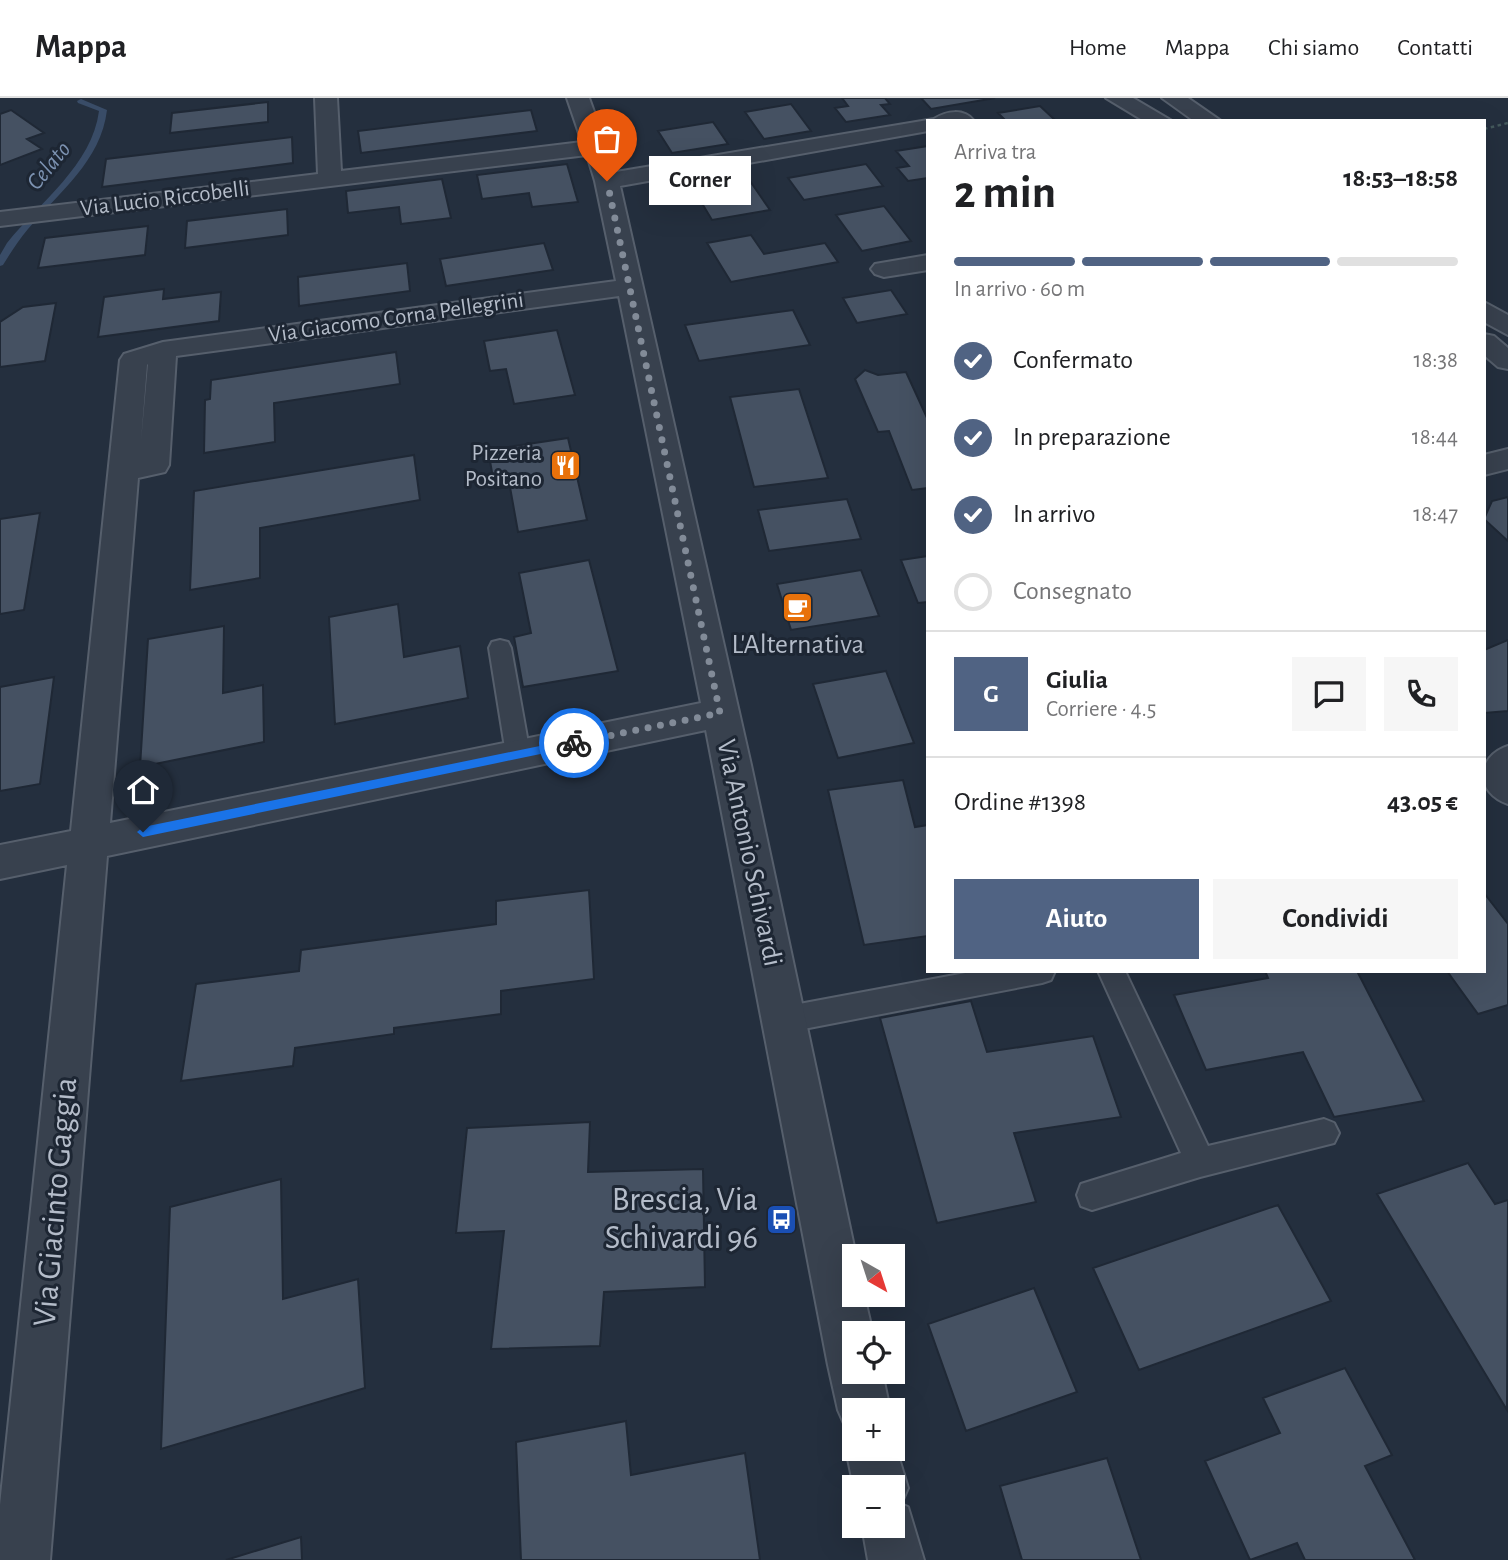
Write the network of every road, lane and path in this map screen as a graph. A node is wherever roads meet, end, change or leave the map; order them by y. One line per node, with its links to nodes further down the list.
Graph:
1 (326, 98): 11 (street)
2 (578, 98): 10 (street, Via Antonio Schivardi)
3 (1117, 98): 5 (street)
4 (1173, 98): 6 (street)
5 (1157, 119)
6 (1207, 119)
7 (1508, 123): 9 (path)
8 (926, 124): 10 (street, Via Lucio Riccobelli)
9 (1486, 128)
10 (602, 164): 11 (street, Via Lucio Riccobelli); 15 (street, Via Antonio Schivardi)
11 (330, 179): 12 (street, Via Lucio Riccobelli)
12 (2, 219)
13 (926, 262): 14 (street)
14 (884, 269)
15 (630, 287): 23 (street, Via Antonio Schivardi); 27 (street, Via Giacomo Corna Pellegrini)
16 (1486, 311): 17 (street)
17 (1508, 327)
18 (1486, 344): 19 (street)
19 (1508, 361)
20 (1508, 460): 21 (street)
21 (1486, 465)
22 (500, 648): 24 (lane)
23 (720, 713): 24 (street); 31 (street, Via Antonio Schivardi)
24 (518, 754): 27 (street)
25 (1508, 761): 26 (street)
26 (1508, 789)
27 (89, 843): 28 (street); 37 (street, Via Giacinto Gaggia)
28 (0, 862)
29 (1030, 973): 31 (lane)
30 (1112, 973): 33 (lane)
31 (783, 1020): 35 (street, Via Antonio Schivardi)
32 (1324, 1133): 33 (lane)
33 (1200, 1162): 34 (lane)
34 (1092, 1195)
35 (845, 1321)
36 (891, 1538): 38 (street)
37 (22, 1560)
38 (896, 1560)

